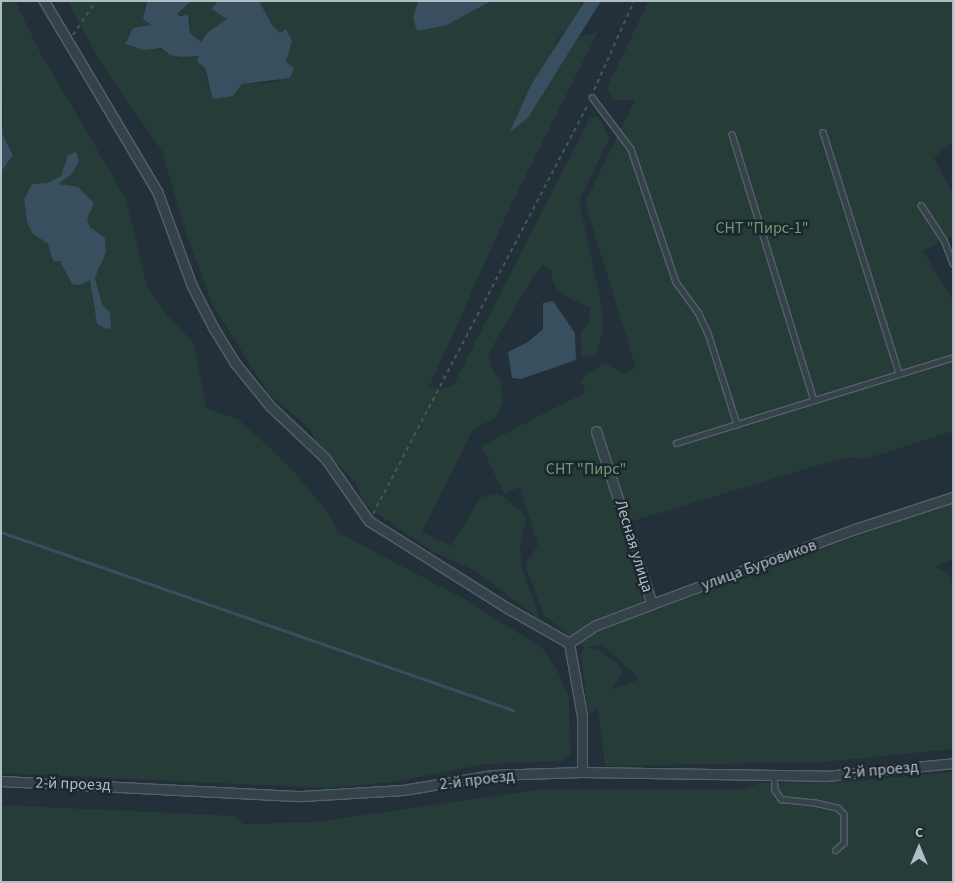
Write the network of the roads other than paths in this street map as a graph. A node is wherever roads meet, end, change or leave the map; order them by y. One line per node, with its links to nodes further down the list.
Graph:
1 (44, 1): 15 (street)
2 (592, 97): 10 (lane)
3 (823, 132): 8 (lane)
4 (732, 134): 9 (lane)
5 (921, 205): 6 (lane)
6 (953, 263)
7 (953, 357): 8 (lane)
8 (899, 373): 9 (lane)
9 (814, 400): 10 (lane)
10 (737, 424): 12 (lane)
11 (596, 431): 14 (street, Лесная улица)
12 (676, 443)
13 (953, 497): 14 (street, улица Буровиков)
14 (652, 604): 15 (street, улица Буровиков)
15 (569, 643): 17 (street)
16 (953, 763): 18 (street, 2-й проезд)
17 (582, 772): 18 (street, 2-й проезд); 19 (street, 2-й проезд)
18 (774, 775): 20 (lane)
19 (1, 781)
20 (836, 850)

